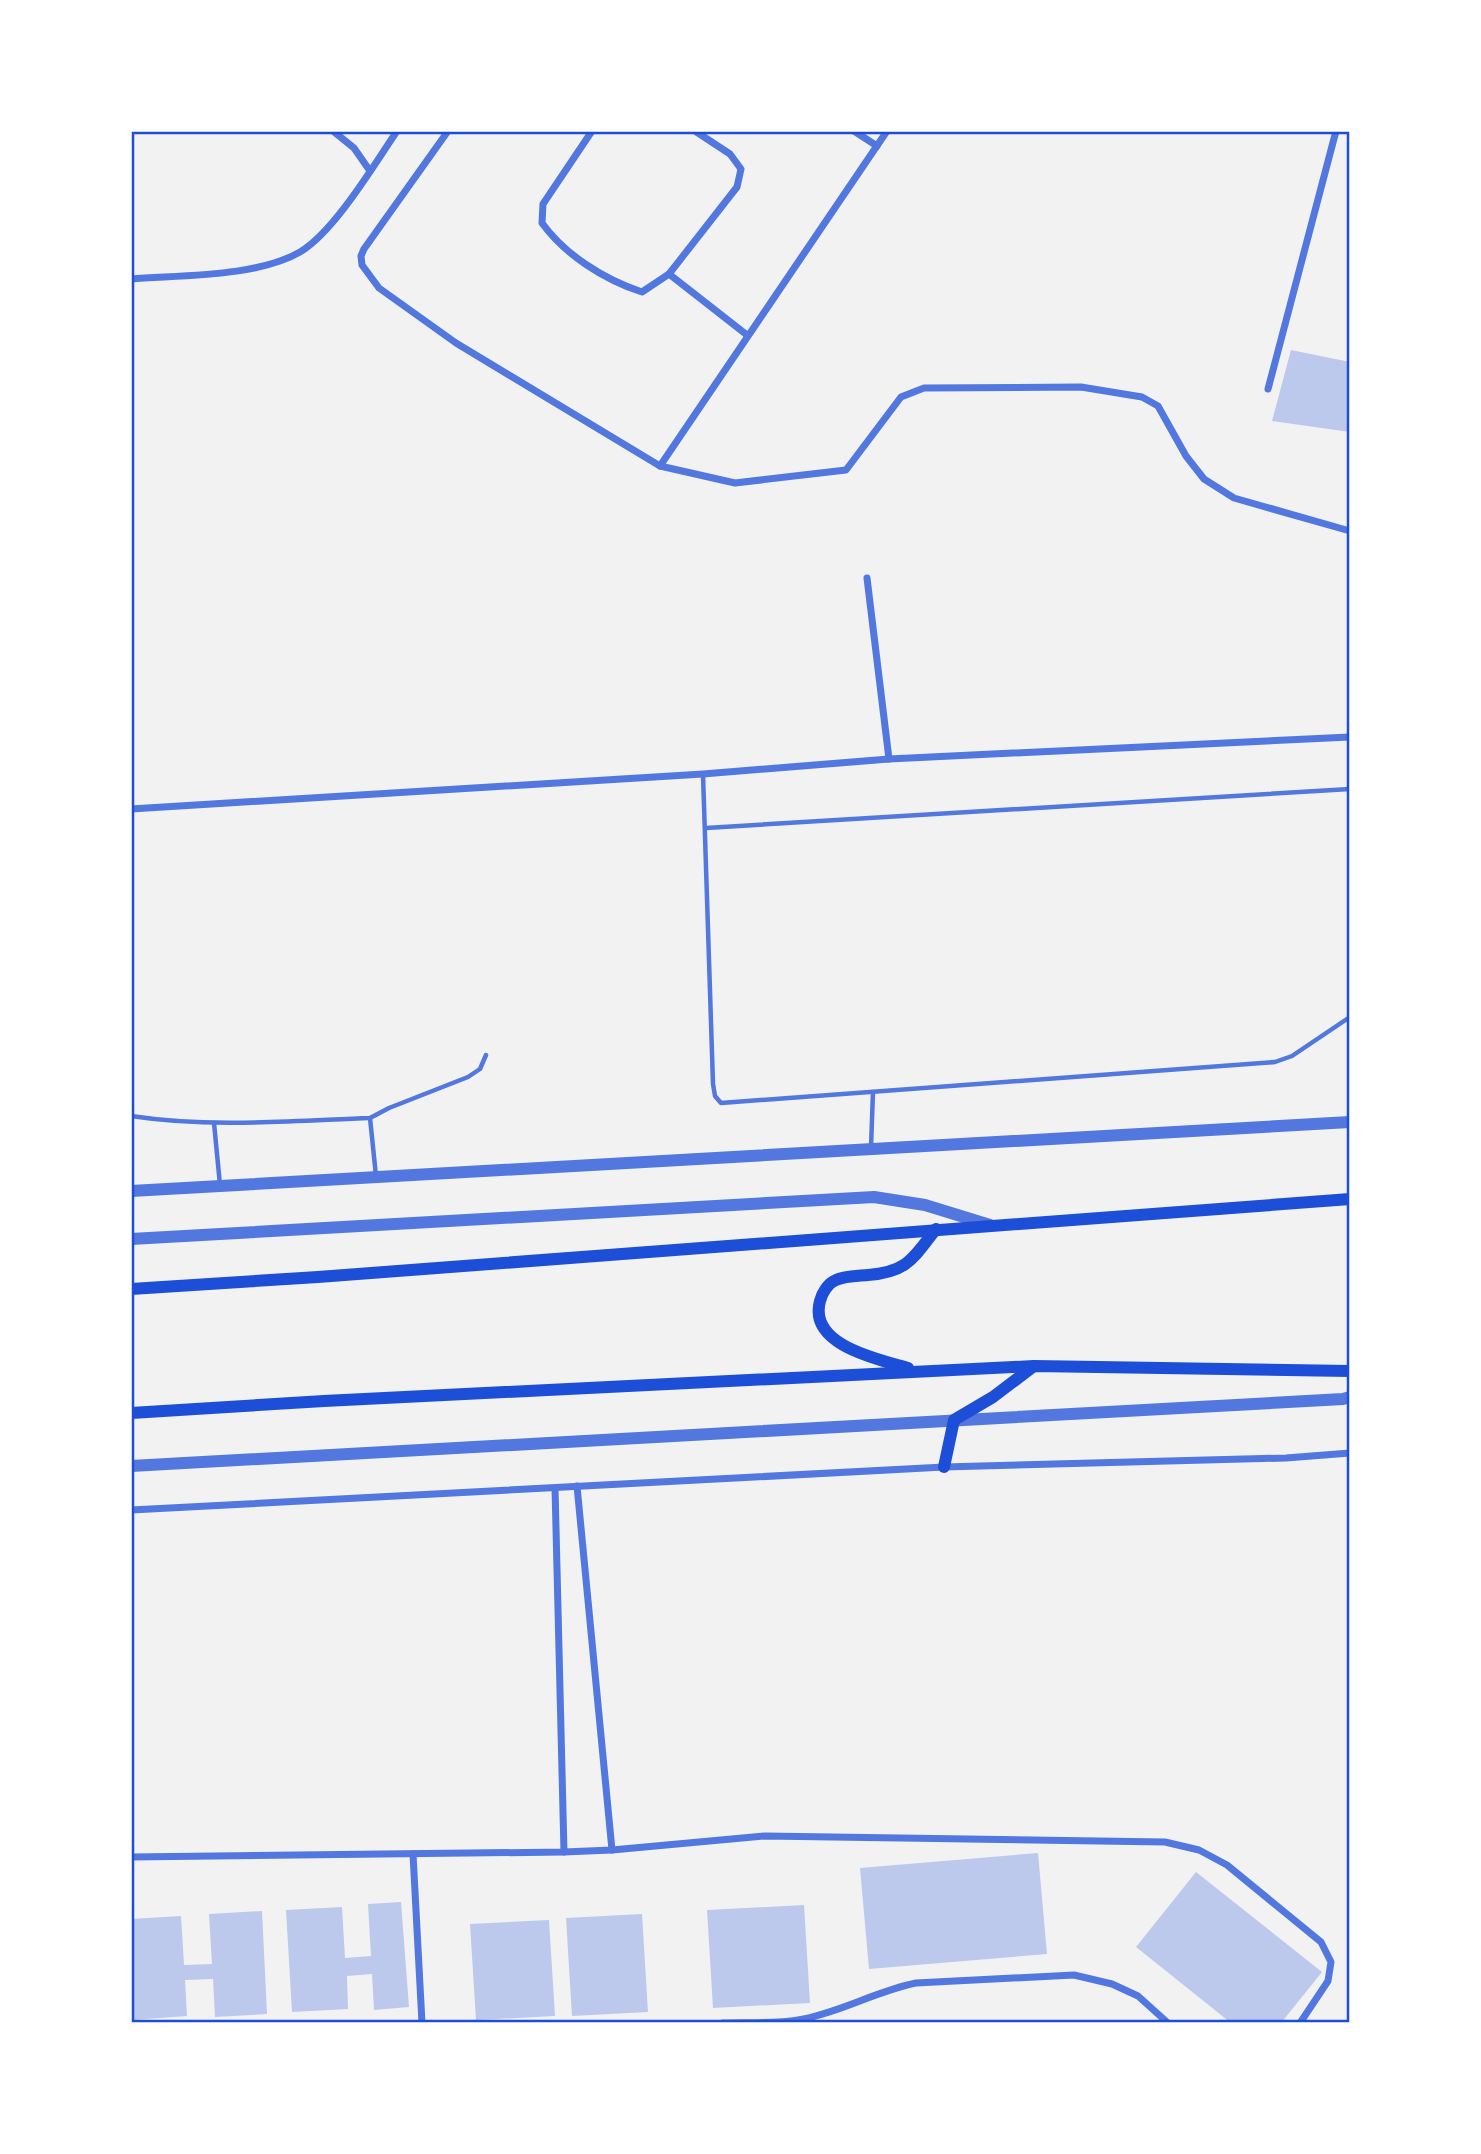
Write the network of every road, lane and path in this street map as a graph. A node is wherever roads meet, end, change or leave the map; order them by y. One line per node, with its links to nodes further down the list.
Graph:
1 (333, 131): 10 (street)
2 (397, 131): 10 (street)
3 (448, 131): 15 (street)
4 (592, 131): 11 (street)
5 (695, 131): 11 (street)
6 (853, 131): 9 (street)
7 (887, 131): 9 (street)
8 (1336, 131): 14 (street)
9 (877, 146): 13 (street)
10 (370, 171): 12 (street)
11 (669, 274): 13 (street)
12 (131, 279)
13 (747, 335): 15 (street)
14 (1268, 389)
15 (660, 466): 16 (street)
16 (1350, 531)
17 (867, 578): 19 (street)
18 (1350, 737): 19 (street)
19 (889, 759): 20 (street)
20 (703, 774): 22 (street); 23 (lane)
21 (1350, 789): 23 (lane)
22 (131, 809)
23 (706, 828): 26 (lane)
24 (1350, 1017): 26 (lane)
25 (486, 1055): 28 (lane)
26 (873, 1092): 31 (lane)
27 (131, 1116): 30 (lane)
28 (370, 1118): 30 (lane); 32 (lane)
29 (1350, 1122): 31 (street)
30 (214, 1123): 33 (lane)
31 (871, 1149): 32 (street)
32 (376, 1177): 33 (street)
33 (220, 1186): 34 (street)
34 (131, 1191)
35 (1350, 1199): 36 (main road)
36 (990, 1225): 37 (main road); 38 (street)
37 (936, 1229): 39 (main road); 41 (main road)
38 (131, 1240)
39 (131, 1289)
40 (1034, 1366): 41 (main road); 42 (main road); 45 (main road)
41 (919, 1371): 44 (main road)
42 (1350, 1371)
43 (1350, 1397): 45 (street)
44 (131, 1413)
45 (954, 1420): 47 (street); 48 (main road)
46 (1350, 1453): 48 (street)
47 (131, 1466)
48 (944, 1467): 49 (street)
49 (577, 1486): 50 (street); 52 (street)
50 (555, 1488): 51 (street); 53 (street)
51 (131, 1510)
52 (612, 1850): 53 (street); 59 (street)
53 (564, 1852): 54 (street)
54 (413, 1854): 55 (street); 56 (street)
55 (131, 1857)
56 (422, 2023)
57 (723, 2023): 58 (street)
58 (1168, 2023)
59 (1300, 2023)

